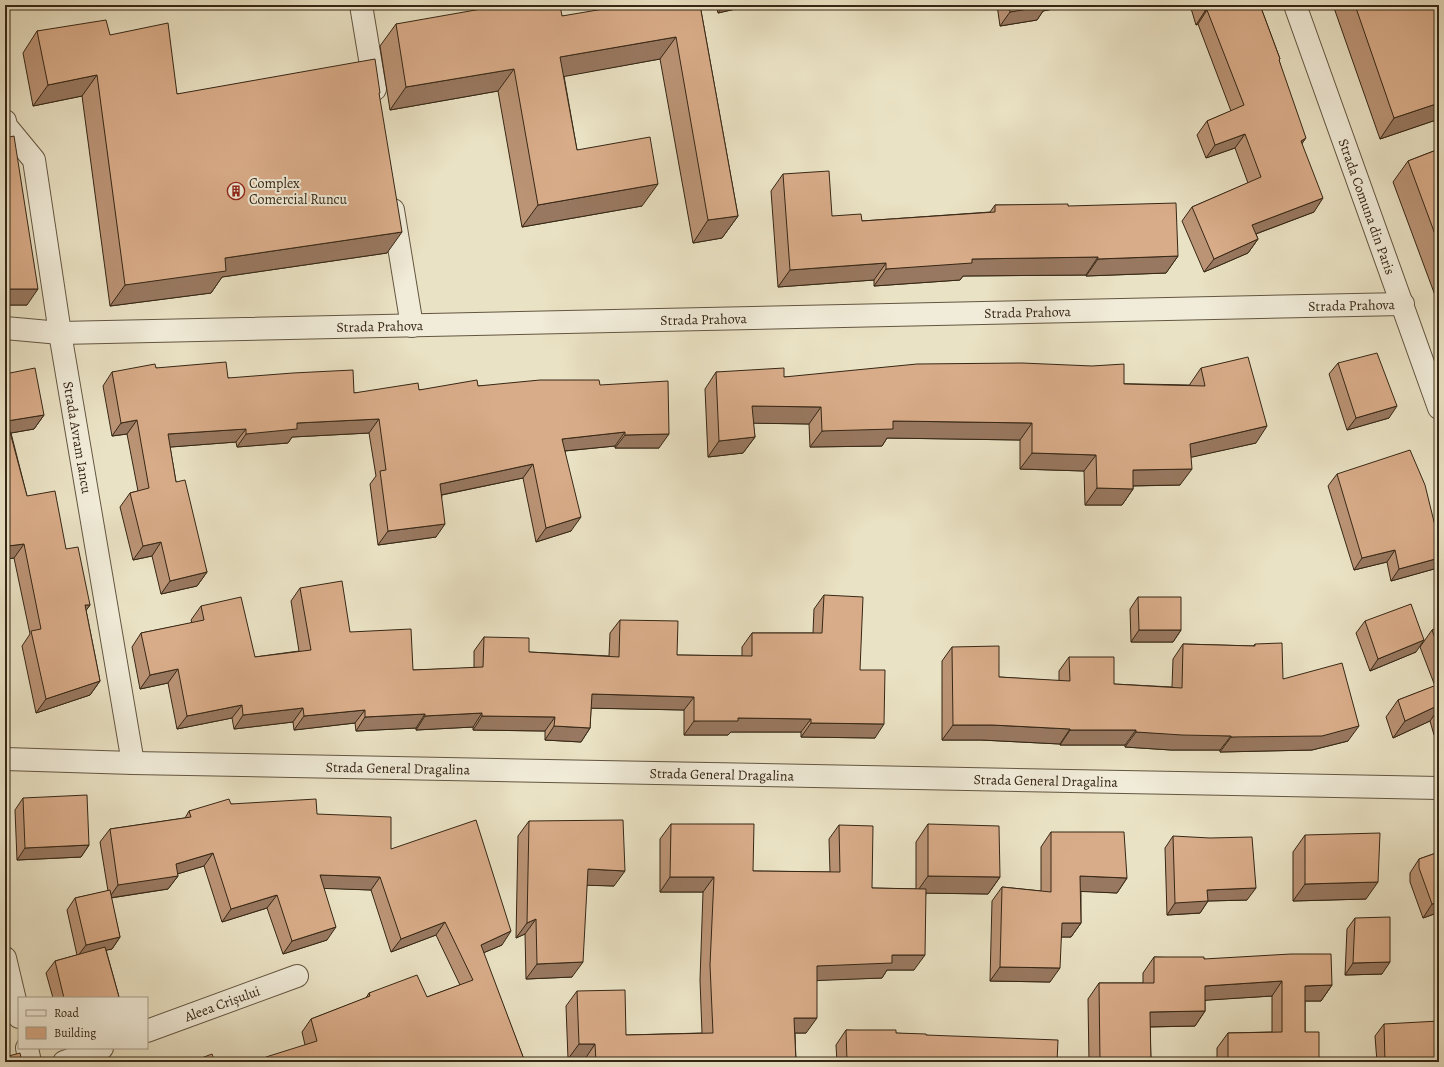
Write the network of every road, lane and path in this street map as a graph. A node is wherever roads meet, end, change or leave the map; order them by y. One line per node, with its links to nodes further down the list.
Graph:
1 (362, 5): 3 (street)
2 (1295, 5): 6 (street, Strada Comuna din Paris)
3 (377, 107)
4 (5, 121): 9 (street, Strada Avram Iancu)
5 (391, 193): 7 (street)
6 (1403, 304): 7 (street, Strada Prahova); 10 (street, Strada Comuna din Paris)
7 (412, 326): 9 (street, Strada Prahova)
8 (5, 328): 9 (street, Strada Prahova)
9 (60, 333): 12 (street, Strada Avram Iancu)
10 (1439, 408)
11 (5, 759): 12 (street, Strada General Dragalina)
12 (133, 763): 13 (street, Strada General Dragalina)
13 (1439, 788)
14 (5, 958): 16 (street)
15 (297, 976): 17 (street, Aleea Crișului)
16 (18, 1012)
17 (148, 1031)
18 (26, 1049): 20 (street)
19 (99, 1049): 21 (street)
20 (30, 1062)
21 (64, 1062)

